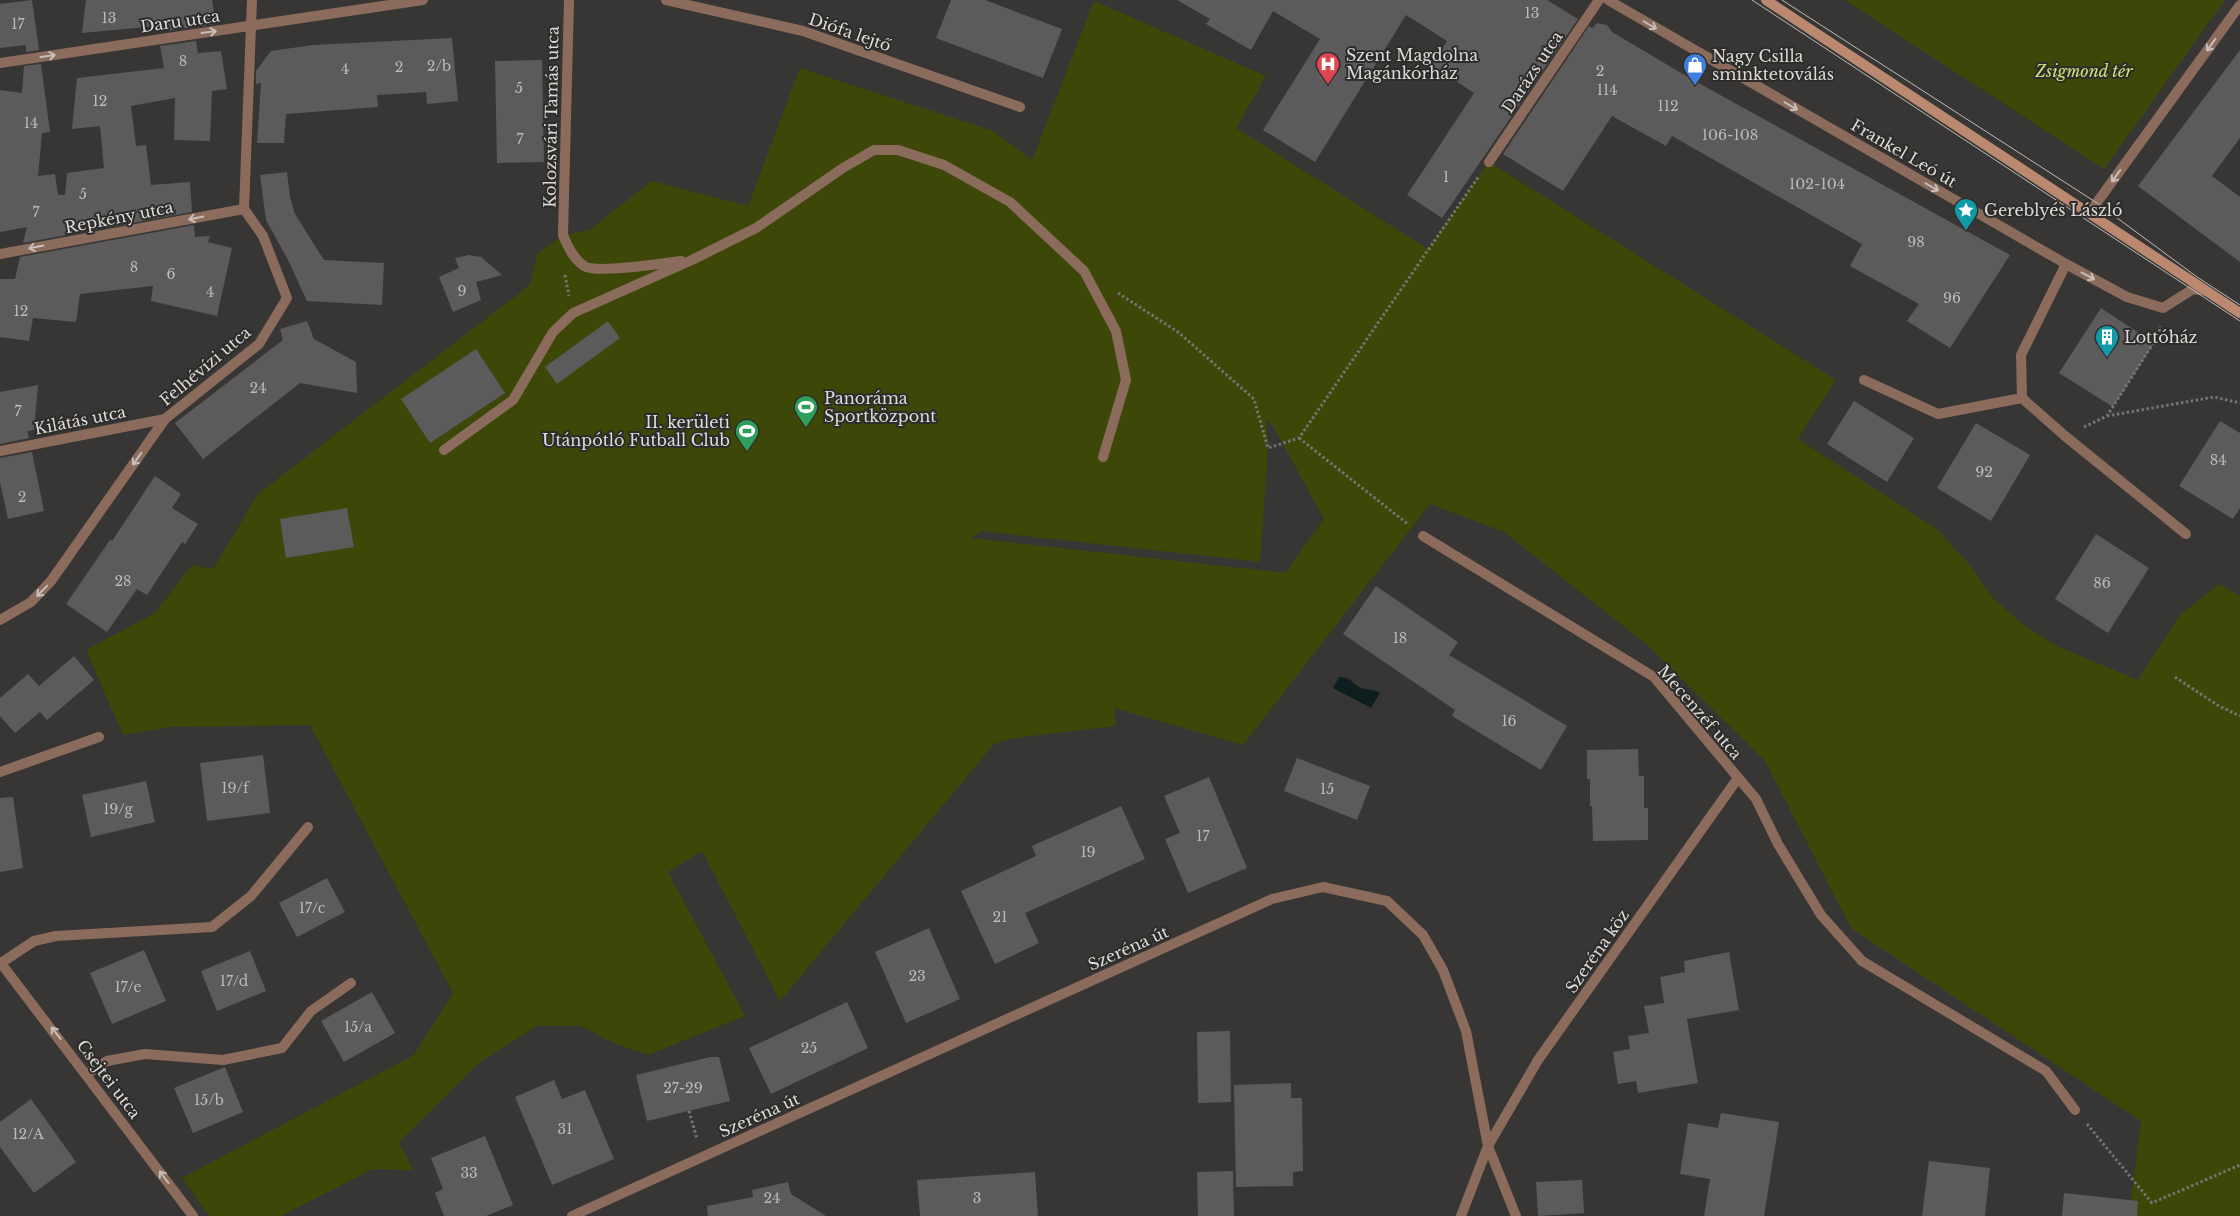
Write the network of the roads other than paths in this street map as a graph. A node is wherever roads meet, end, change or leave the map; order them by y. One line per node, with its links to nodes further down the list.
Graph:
1 (252, 0): 9 (street)
2 (423, 0): 9 (street, Daru utca)
3 (569, 0): 16 (street, Kolozsvári Tamás utca)
4 (666, 0): 11 (street, Diófa lejtő)
5 (1599, 0): 12 (street, Darázs utca)
6 (1608, 0): 17 (street, Frankel Leó út, one-way to 17)
7 (1766, 0): 14 (street)
8 (2240, 5): 14 (street, one-way to 14)
9 (251, 26): 10 (street, Daru utca, one-way to 9); 13 (street)
10 (0, 63)
11 (1020, 107)
12 (1489, 162)
13 (244, 209): 15 (street, Repkény utca, one-way to 15); 22 (street, Felhévízi utca)
14 (2090, 212): 18 (street)
15 (0, 254)
16 (692, 260): 23 (street); 25 (street)
17 (2066, 264): 18 (street, Frankel Leó út, one-way to 18); 21 (street)
18 (2207, 291): 19 (street)
19 (2240, 313)
20 (1864, 380): 21 (street)
21 (2022, 398): 26 (street)
22 (165, 419): 24 (street, Kilátás utca); 28 (street, Felhévízi utca, one-way to 28)
23 (444, 450)
24 (0, 451)
25 (1103, 457)
26 (2186, 534)
27 (1422, 536): 31 (street, Mecenzéf utca)
28 (0, 620)
29 (100, 737): 30 (street)
30 (0, 772)
31 (1738, 778): 36 (street, Mecenzéf utca); 37 (street, Szeréna köz)
32 (308, 827): 33 (street)
33 (1, 962): 35 (street, Csejtei utca, one-way to 33)
34 (351, 983): 35 (street)
35 (87, 1074): 38 (street, Csejtei utca, one-way to 35)
36 (2075, 1110)
37 (1488, 1146): 39 (street, Szeréna út); 40 (street, Szeréna köz); 41 (street, Szeréna út)
38 (193, 1216)
39 (572, 1216)
40 (1462, 1216)
41 (1516, 1216)

